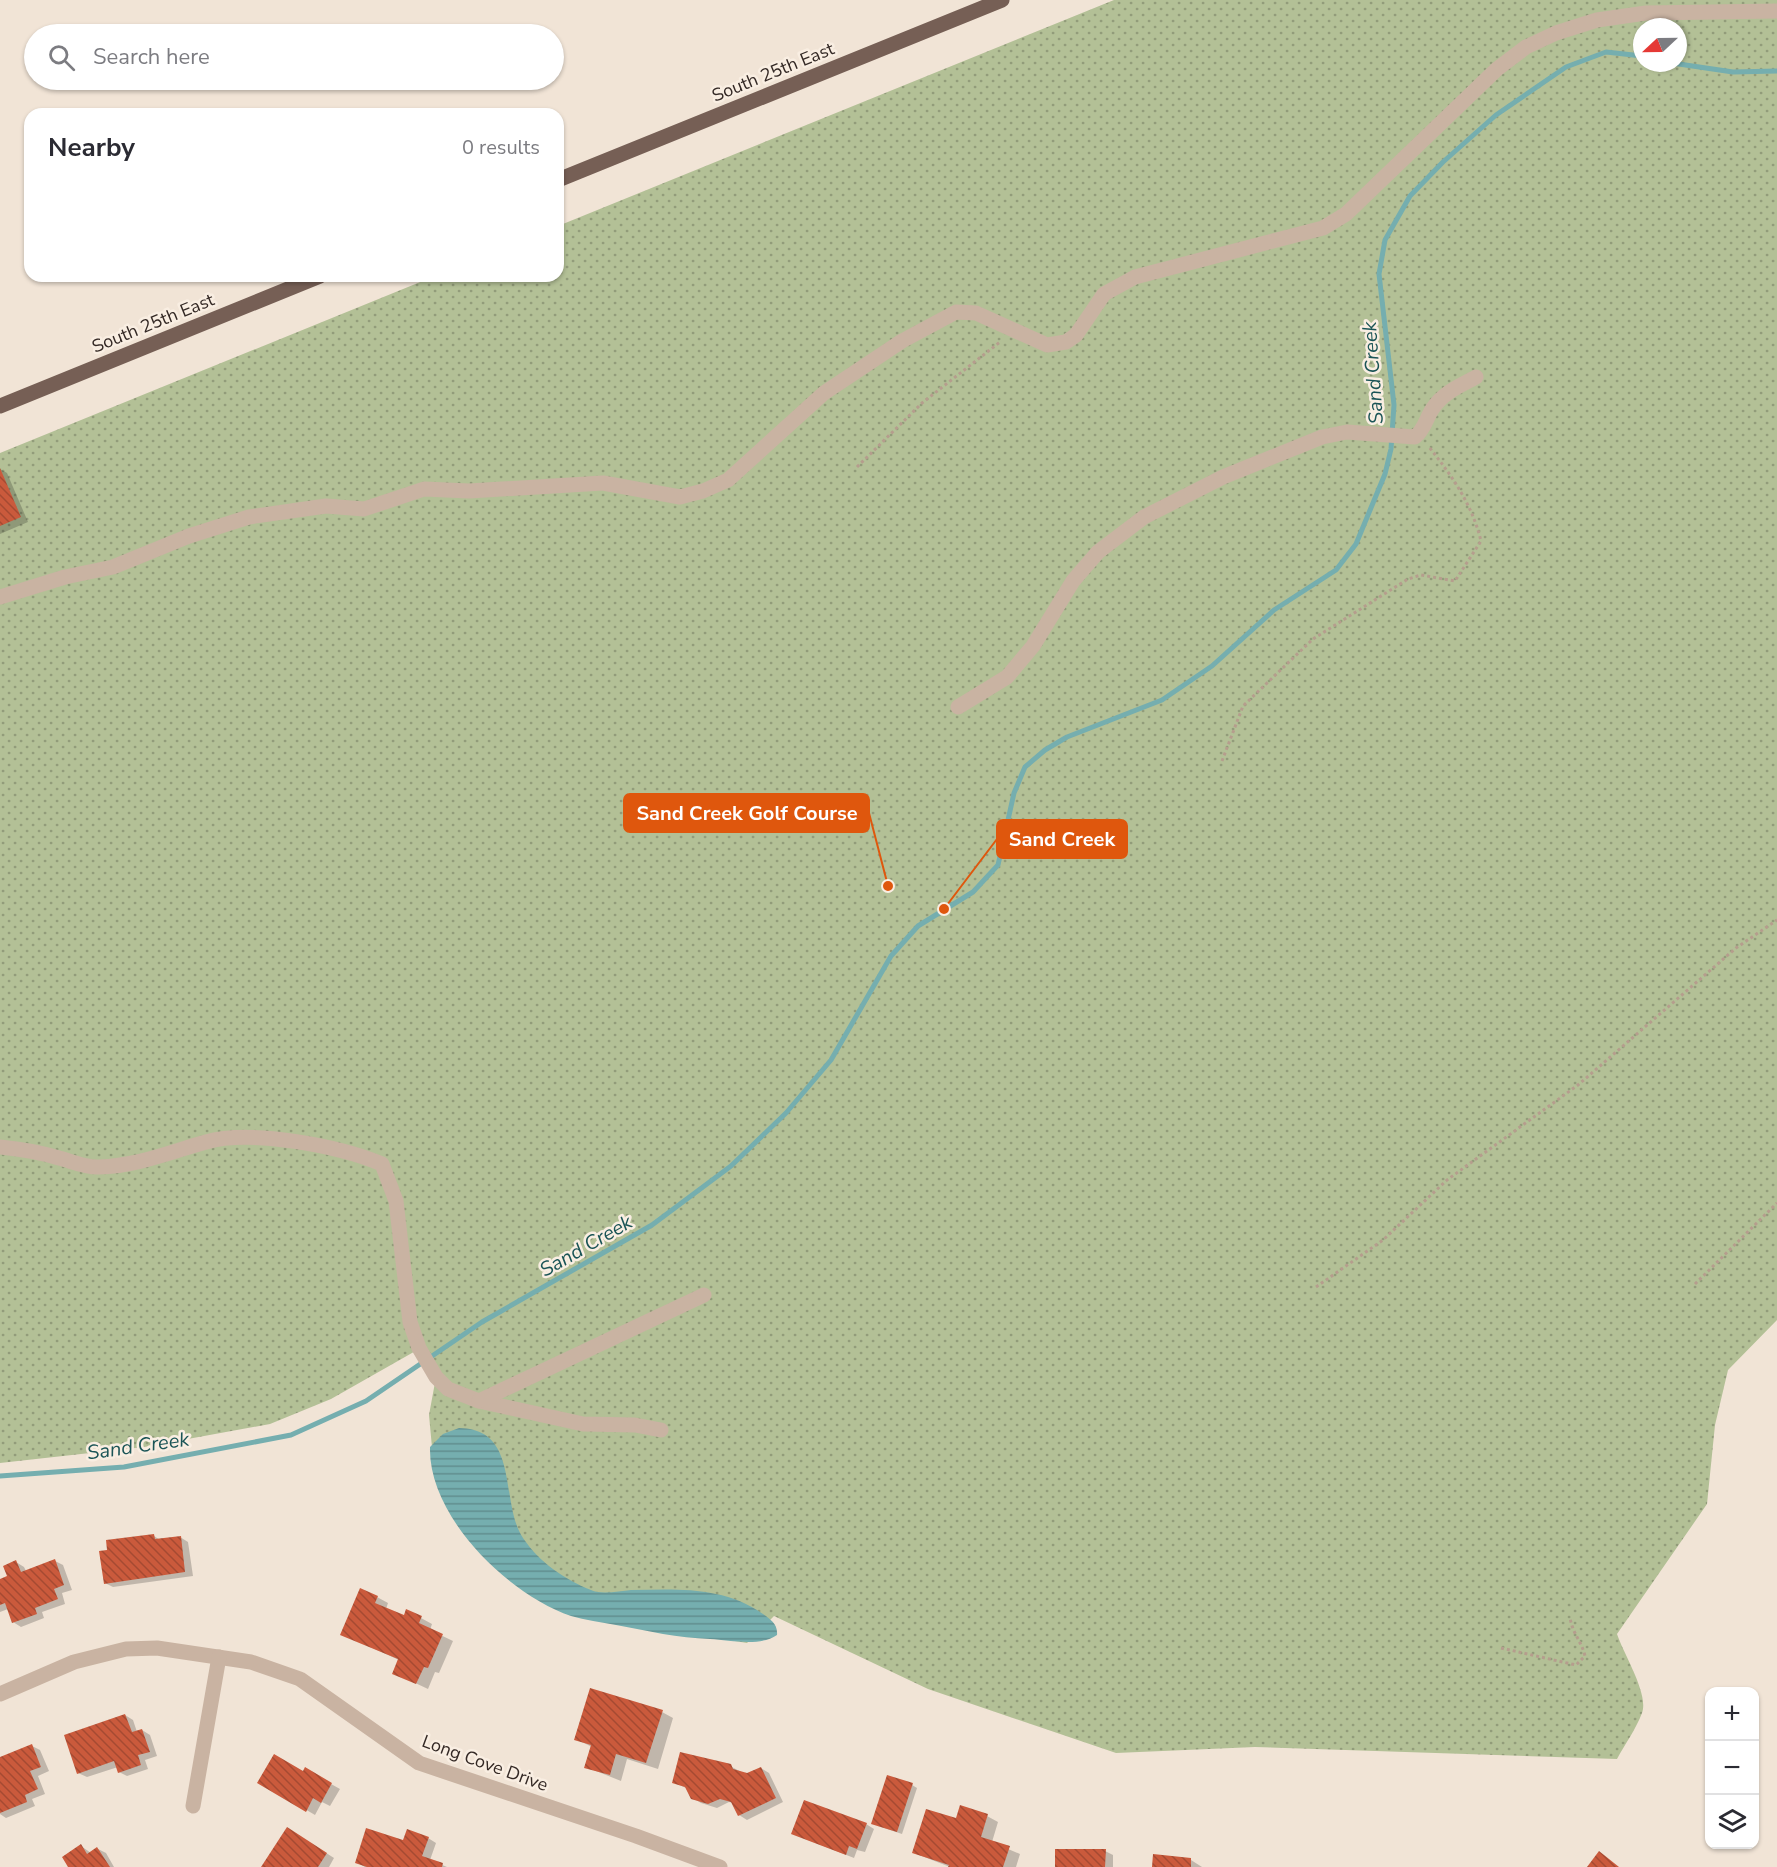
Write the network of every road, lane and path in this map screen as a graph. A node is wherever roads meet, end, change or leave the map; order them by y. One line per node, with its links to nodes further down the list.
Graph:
1 (1002, 0): 3 (main road, South 25th East)
2 (1777, 11): 5 (street)
3 (564, 178)
4 (305, 282): 7 (main road, South 25th East)
5 (1017, 331): 9 (path); 10 (street)
6 (1476, 377): 8 (street)
7 (0, 406)
8 (1415, 436): 11 (street); 12 (path)
9 (857, 467)
10 (0, 597)
11 (958, 707)
12 (1222, 761)
13 (1777, 920): 17 (path)
14 (0, 1147): 19 (street)
15 (1777, 1203): 16 (path)
16 (1695, 1284)
17 (1316, 1287)
18 (704, 1295): 19 (street)
19 (479, 1401): 20 (street)
20 (661, 1430)
21 (1570, 1617): 22 (path)
22 (1501, 1648)
23 (219, 1657): 24 (street, Long Cove Drive); 25 (street); 26 (street, Long Cove Drive)
24 (0, 1694)
25 (193, 1806)
26 (720, 1867)

